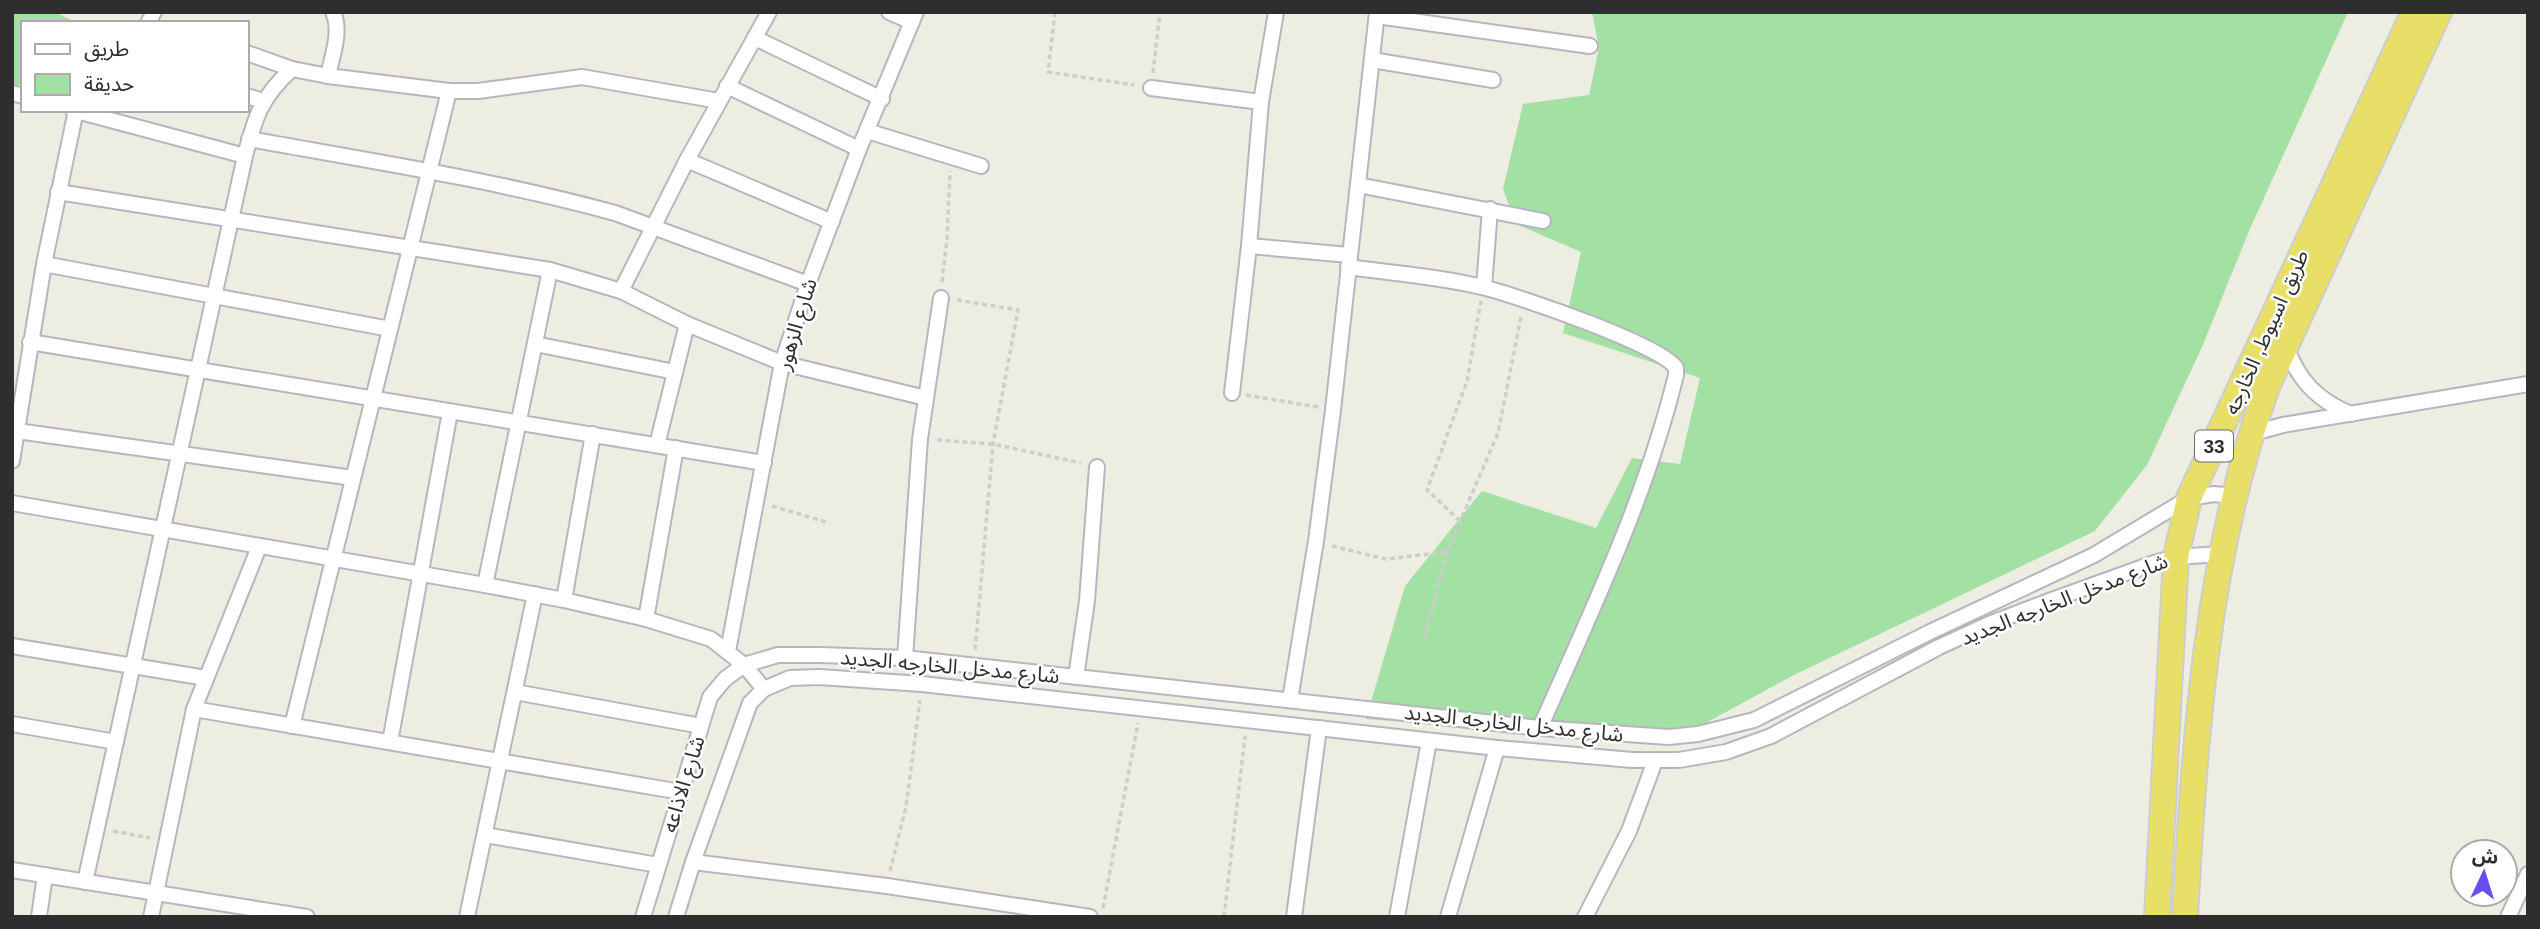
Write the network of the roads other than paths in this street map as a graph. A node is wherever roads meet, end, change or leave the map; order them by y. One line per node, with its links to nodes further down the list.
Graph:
1 (332, 12): 14 (street)
2 (769, 12): 9 (street)
3 (889, 12): 8 (street)
4 (1276, 12): 23 (street)
5 (2414, 12): 52 (highway, طريق اسيوط, الخارجه / 33)
6 (2439, 12): 52 (highway, طريق اسيوط, الخارجه / 33)
7 (1377, 14): 10 (street); 12 (street)
8 (914, 17): 20 (street, شارع الزهور)
9 (755, 38): 16 (street); 20 (street)
10 (1590, 46)
11 (248, 53): 13 (street)
12 (1372, 60): 15 (street); 33 (street)
13 (292, 69): 14 (street); 21 (street)
14 (328, 76): 18 (street)
15 (1493, 80)
16 (727, 86): 22 (street); 28 (street)
17 (1151, 88): 23 (street)
18 (449, 91): 22 (street); 32 (street)
19 (248, 96): 21 (street)
20 (882, 99): 26 (street, شارع الزهور)
21 (263, 101): 27 (street)
22 (719, 101): 30 (street)
23 (1261, 102): 40 (street)
24 (75, 112): 34 (street)
25 (79, 112): 29 (street)
26 (867, 131): 28 (street, شارع الزهور); 31 (street)
27 (249, 139): 29 (street); 32 (street)
28 (859, 149): 38 (street, شارع الزهور)
29 (245, 156): 36 (street)
30 (687, 160): 38 (street); 39 (street)
31 (981, 166)
32 (428, 171): 39 (street); 41 (street)
33 (1358, 185): 35 (street); 42 (street)
34 (58, 192): 36 (street); 43 (street)
35 (1490, 209): 37 (street); 46 (street)
36 (231, 219): 41 (street); 48 (street)
37 (1543, 221)
38 (832, 222): 45 (street, شارع الزهور)
39 (653, 227): 45 (street); 47 (street)
40 (1249, 246): 42 (street); 59 (street)
41 (410, 247): 44 (street); 51 (street)
42 (1349, 261): 46 (street); 99 (street)
43 (44, 264): 48 (street); 53 (street)
44 (550, 270): 47 (street); 54 (street)
45 (807, 284): 55 (street, شارع الزهور)
46 (1484, 287): 104 (street)
47 (621, 291): 50 (street)
48 (214, 296): 51 (street); 56 (street)
49 (941, 298): 61 (street)
50 (687, 324): 55 (street); 57 (street)
51 (390, 329): 60 (street)
52 (2275, 339): 63 (street); 67 (highway, طريق اسيوط, الخارجه / 33); 76 (highway, طريق اسيوط, الخارجه / 33)
53 (30, 342): 56 (street); 65 (street)
54 (534, 344): 57 (street); 64 (street)
55 (782, 363): 61 (street); 72 (street, شارع الزهور)
56 (197, 370): 60 (street); 70 (street)
57 (675, 372): 68 (street)
58 (2528, 384): 63 (street)
59 (1232, 393)
60 (372, 398): 62 (street); 74 (street)
61 (926, 398): 92 (street)
62 (450, 412): 64 (street); 83 (street)
63 (2353, 415): 67 (street)
64 (519, 422): 66 (street); 85 (street)
65 (17, 431): 70 (street); 71 (street)
66 (593, 434): 68 (street); 87 (street)
67 (2249, 435): 75 (highway, طريق اسيوط, الخارجه / 33)
68 (657, 445): 69 (street)
69 (676, 448): 72 (street); 89 (street)
70 (179, 453): 74 (street); 78 (street)
71 (12, 461)
72 (764, 463): 91 (street, شارع الزهور)
73 (1097, 467): 95 (street)
74 (353, 478): 82 (street)
75 (2233, 496): 76 (street, شارع مدخل الخارجه الجديد); 80 (highway, طريق اسيوط, الخارجه / 33)
76 (2189, 498): 81 (highway, طريق اسيوط, الخارجه / 33); 84 (street, شارع مدخل الخارجه الجديد)
77 (12, 503): 78 (street)
78 (162, 531): 79 (street); 94 (street)
79 (259, 547): 82 (street); 96 (street)
80 (2220, 554): 81 (street, شارع مدخل الخارجه الجديد); 133 (highway, طريق اسيوط, الخارجه / 33)
81 (2176, 557): 88 (street, شارع مدخل الخارجه الجديد); 132 (highway, طريق اسيوط, الخارجه / 33)
82 (333, 560): 83 (street); 102 (street)
83 (420, 575): 85 (street); 108 (street)
84 (2039, 580): 88 (street); 104 (street, شارع مدخل الخارجه الجديد)
85 (485, 585): 86 (street)
86 (535, 594): 87 (street); 98 (street)
87 (564, 600): 89 (street)
88 (2049, 601): 111 (street, شارع مدخل الخارجه الجديد)
89 (646, 619): 91 (street)
90 (12, 646): 94 (street)
91 (728, 651): 93 (street)
92 (905, 658): 93 (street, شارع مدخل الخارجه الجديد); 95 (street, شارع مدخل الخارجه الجديد)
93 (744, 665): 97 (street); 103 (street, شارع الاذاعه)
94 (132, 666): 96 (street); 107 (street)
95 (1076, 677): 99 (street, شارع مدخل الخارجه الجديد)
96 (206, 678): 100 (street)
97 (764, 689): 105 (street, شارع مدخل الخارجه الجديد); 114 (street, شارع الاذاعه)
98 (514, 692): 103 (street); 110 (street)
99 (1290, 700): 104 (street, شارع مدخل الخارجه الجديد)
100 (194, 709): 102 (street); 120 (street)
101 (12, 724): 107 (street)
102 (292, 726): 108 (street)
103 (701, 726): 112 (street, شارع الاذاعه)
104 (1540, 727)
105 (1319, 728): 106 (street, شارع مدخل الخارجه الجديد); 128 (street)
106 (1429, 741): 109 (street, شارع مدخل الخارجه الجديد); 129 (street)
107 (116, 742): 119 (street)
108 (390, 742): 110 (street)
109 (1497, 748): 111 (street, شارع مدخل الخارجه الجديد); 130 (street)
110 (500, 761): 112 (street); 113 (street)
111 (1655, 761): 131 (street)
112 (681, 792): 115 (street, شارع الاذاعه)
113 (485, 835): 115 (street); 124 (street)
114 (693, 862): 126 (street, شارع الاذاعه); 127 (street)
115 (658, 865): 125 (street, شارع الاذاعه)
116 (12, 870): 118 (street)
117 (2528, 874): 134 (street)
118 (45, 876): 119 (street); 121 (street)
119 (85, 882): 120 (street)
120 (157, 893): 122 (street); 123 (street)
121 (39, 917)
122 (151, 917)
123 (307, 917)
124 (467, 917)
125 (643, 917)
126 (676, 917)
127 (1090, 917)
128 (1294, 917)
129 (1396, 917)
130 (1448, 917)
131 (1585, 917)
132 (2157, 917)
133 (2185, 917)
134 (2508, 917)

